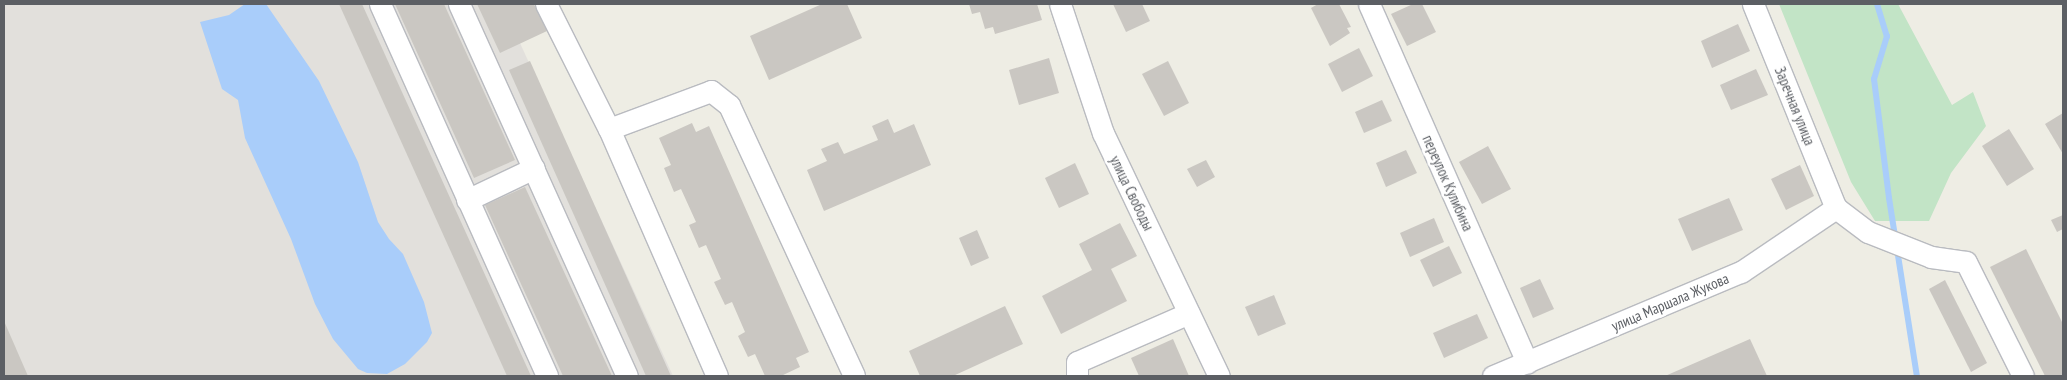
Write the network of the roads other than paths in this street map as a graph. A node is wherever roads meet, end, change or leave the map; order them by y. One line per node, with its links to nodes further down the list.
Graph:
1 (380, 4): 9 (street)
2 (459, 4): 8 (street)
3 (546, 4): 7 (street)
4 (1060, 4): 11 (street, улица Свободы)
5 (1369, 4): 12 (street, переулок Кулибина)
6 (1753, 4): 10 (street, Заречная улица)
7 (609, 129): 15 (street); 16 (street)
8 (534, 168): 9 (street); 14 (street)
9 (468, 200): 13 (street)
10 (1836, 208): 12 (street, улица Маршала Жукова); 20 (street)
11 (1189, 313): 17 (street); 18 (street, улица Свободы)
12 (1527, 362): 19 (street, улица Маршала Жукова)
13 (547, 376)
14 (627, 376)
15 (717, 376)
16 (854, 376)
17 (1077, 376)
18 (1220, 376)
19 (1493, 376)
20 (2023, 376)

